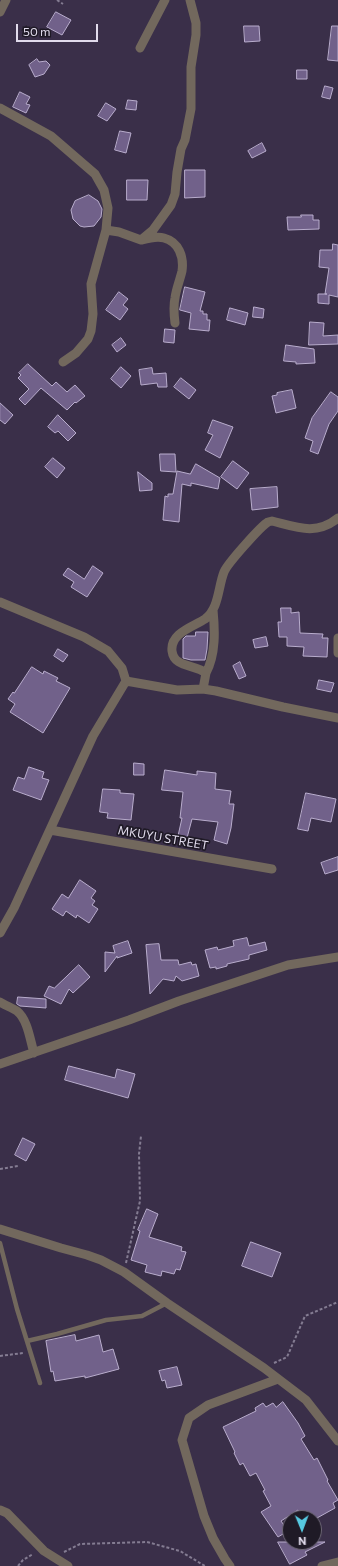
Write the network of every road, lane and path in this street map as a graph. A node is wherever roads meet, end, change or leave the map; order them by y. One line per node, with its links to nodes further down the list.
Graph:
1 (6, 0): 6 (street)
2 (57, 0): 5 (path)
3 (165, 0): 7 (street)
4 (190, 0): 10 (street)
5 (63, 4)
6 (0, 12)
7 (140, 48)
8 (0, 108): 9 (street)
9 (106, 230): 10 (street); 12 (street)
10 (141, 240): 11 (street)
11 (175, 324)
12 (63, 362)
13 (335, 520): 14 (street); 16 (street)
14 (338, 531)
15 (0, 602): 20 (street)
16 (213, 610): 19 (street); 19 (street)
17 (338, 638): 18 (street)
18 (338, 653)
19 (206, 673): 21 (street)
20 (126, 681): 21 (street); 23 (street)
21 (203, 689): 22 (street)
22 (338, 718)
23 (50, 830): 24 (street, MKUYU STREET); 25 (street)
24 (272, 869)
25 (0, 933)
26 (338, 957): 28 (street)
27 (0, 1002): 28 (street)
28 (34, 1053): 29 (street)
29 (0, 1064)
30 (141, 1136): 35 (path)
31 (18, 1166): 32 (path)
32 (0, 1170)
33 (0, 1228): 35 (street)
34 (0, 1243): 38 (lane)
35 (124, 1272): 37 (street)
36 (338, 1302): 41 (path)
37 (167, 1304): 38 (lane); 41 (street)
38 (27, 1341): 39 (lane)
39 (30, 1353): 40 (path); 43 (lane)
40 (0, 1356)
41 (264, 1368): 42 (street)
42 (278, 1379): 44 (street); 52 (street)
43 (40, 1383)
44 (338, 1441)
45 (0, 1510): 46 (street)
46 (44, 1551): 47 (street); 49 (path)
47 (53, 1557): 50 (street); 51 (path)
48 (338, 1562): 53 (street)
49 (18, 1566)
50 (68, 1566)
51 (205, 1566)
52 (230, 1566)
53 (322, 1566)

